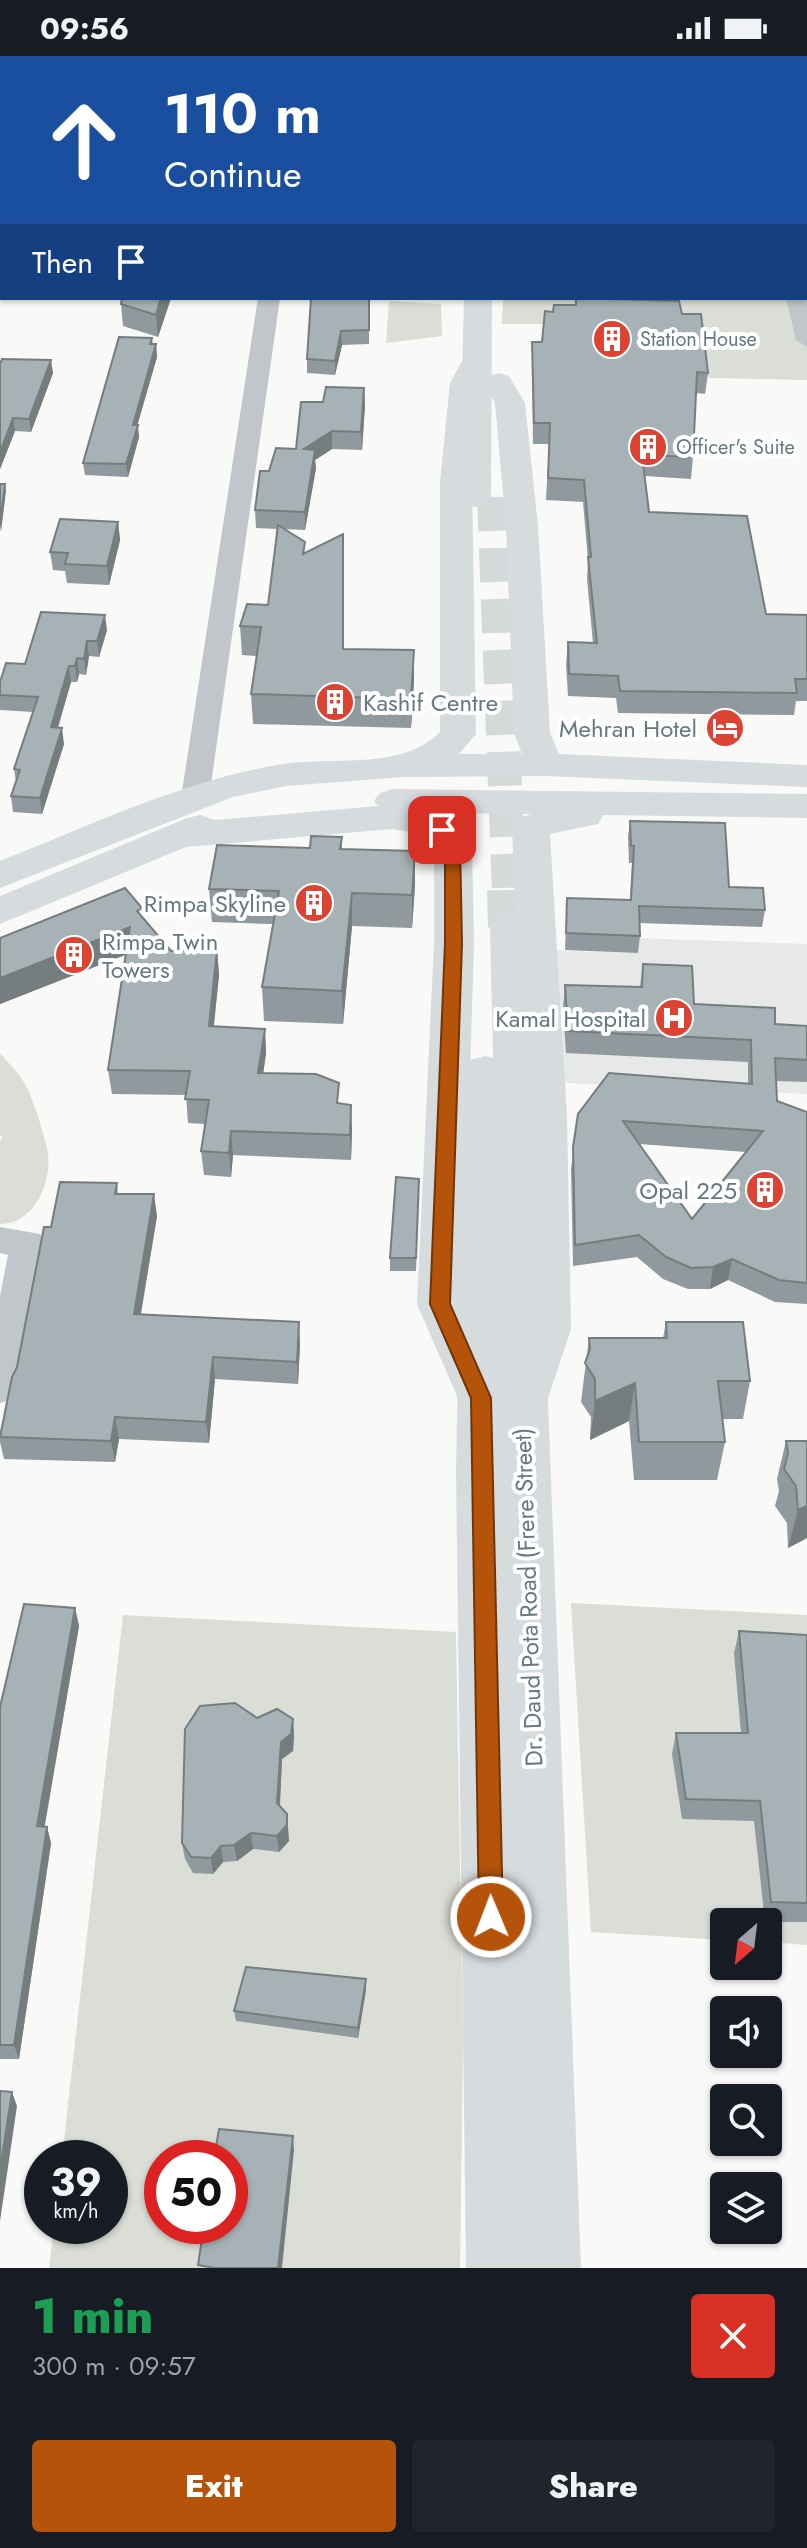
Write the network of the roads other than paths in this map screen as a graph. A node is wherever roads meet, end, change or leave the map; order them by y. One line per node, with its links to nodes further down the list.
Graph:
1 (269, 300): 11 (street)
2 (478, 300): 6 (main road)
3 (503, 300): 6 (main road)
4 (797, 300): 5 (street)
5 (807, 340)
6 (488, 370): 7 (main road); 8 (main road); 9 (main road)
7 (485, 497)
8 (545, 765): 9 (main road); 10 (main road)
9 (404, 766): 11 (main road)
10 (807, 776)
11 (195, 798): 17 (main road)
12 (747, 805): 13 (main road); 15 (main road); 16 (main road)
13 (807, 806)
14 (433, 824): 15 (main road); 16 (main road); 22 (main road)
15 (531, 827): 22 (main road)
16 (175, 836): 18 (main road)
17 (0, 875)
18 (0, 911)
19 (499, 927): 22 (main road, Dr. Daud Pota Road (Frere Street))
20 (0, 1240): 21 (street)
21 (0, 1388)
22 (502, 1404): 23 (main road, Dr. Daud Pota Road (Frere Street)); 24 (main road, Dr. Daud Pota Road (Frere Street))
23 (498, 2268)
24 (549, 2268)

